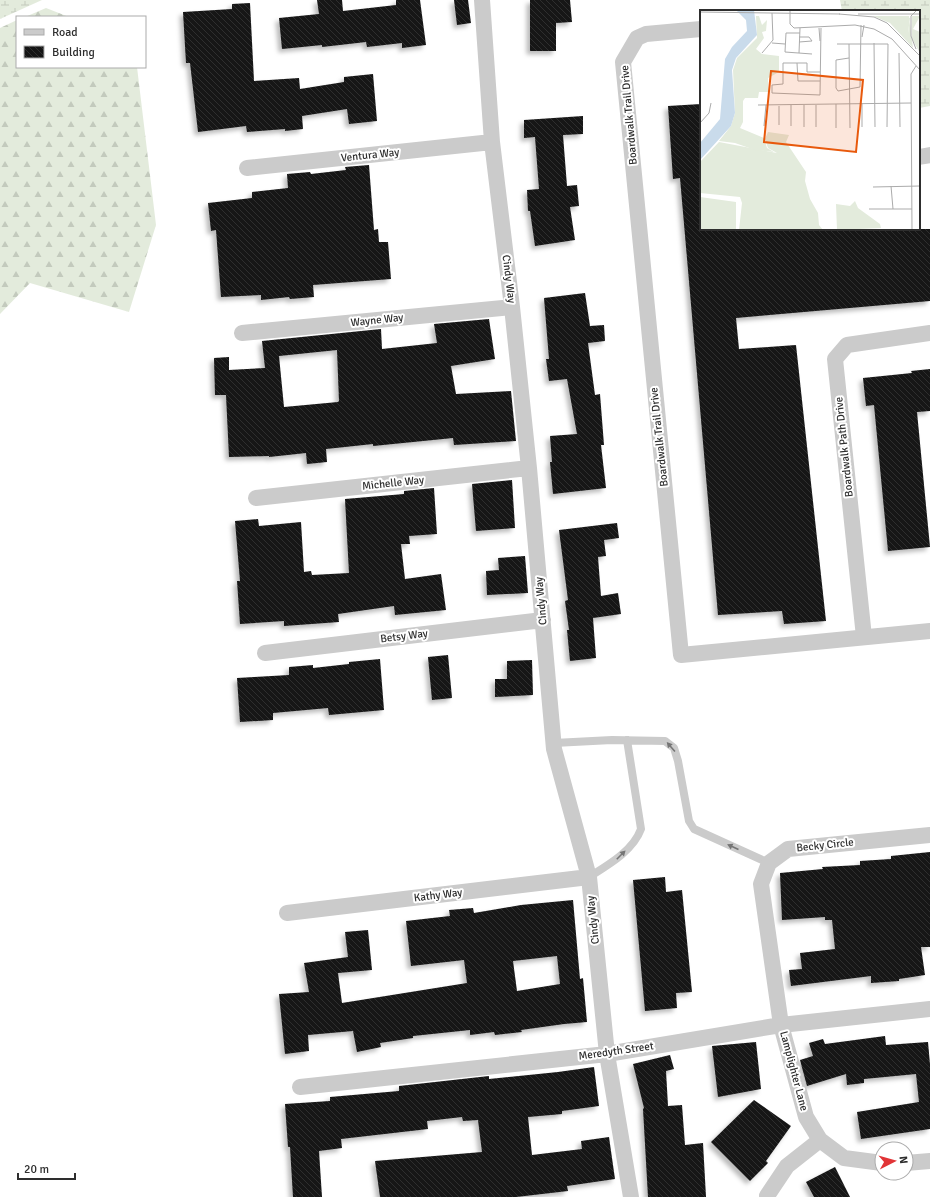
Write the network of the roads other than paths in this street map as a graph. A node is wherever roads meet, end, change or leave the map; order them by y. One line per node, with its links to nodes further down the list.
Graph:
1 (482, 0): 3 (street, Cindy Way)
2 (700, 29): 14 (street, Boardwalk Trail Drive)
3 (492, 142): 6 (street, Ventura Way); 7 (street, Cindy Way)
4 (930, 155): 5 (street)
5 (920, 157)
6 (247, 168)
7 (512, 307): 8 (street, Wayne Way); 10 (street, Cindy Way)
8 (242, 333)
9 (930, 333): 14 (street, Boardwalk Path Drive)
10 (529, 468): 11 (street, Michelle Way); 12 (street, Cindy Way)
11 (256, 498)
12 (543, 620): 15 (street, Betsy Way); 17 (street, Cindy Way)
13 (930, 630): 14 (street, Boardwalk Trail Drive)
14 (864, 637)
15 (265, 653)
16 (627, 740): 17 (lane); 19 (lane, one-way to 16); 20 (lane, one-way to 16)
17 (554, 743): 20 (street, Cindy Way)
18 (930, 835): 19 (street, Becky Circle)
19 (769, 863): 23 (street)
20 (588, 877): 21 (street, Kathy Way); 24 (street, Cindy Way)
21 (287, 912)
22 (930, 1009): 23 (street, Meredyth Street)
23 (782, 1025): 24 (street, Meredyth Street); 26 (street, Lamplighter Lane)
24 (607, 1054): 25 (street, Meredyth Street); 31 (street, Cindy Way)
25 (300, 1087)
26 (820, 1140): 28 (street, Lamplighter Lane); 30 (street)
27 (930, 1161): 29 (street)
28 (874, 1162)
29 (914, 1162)
30 (768, 1196)
31 (631, 1197)

